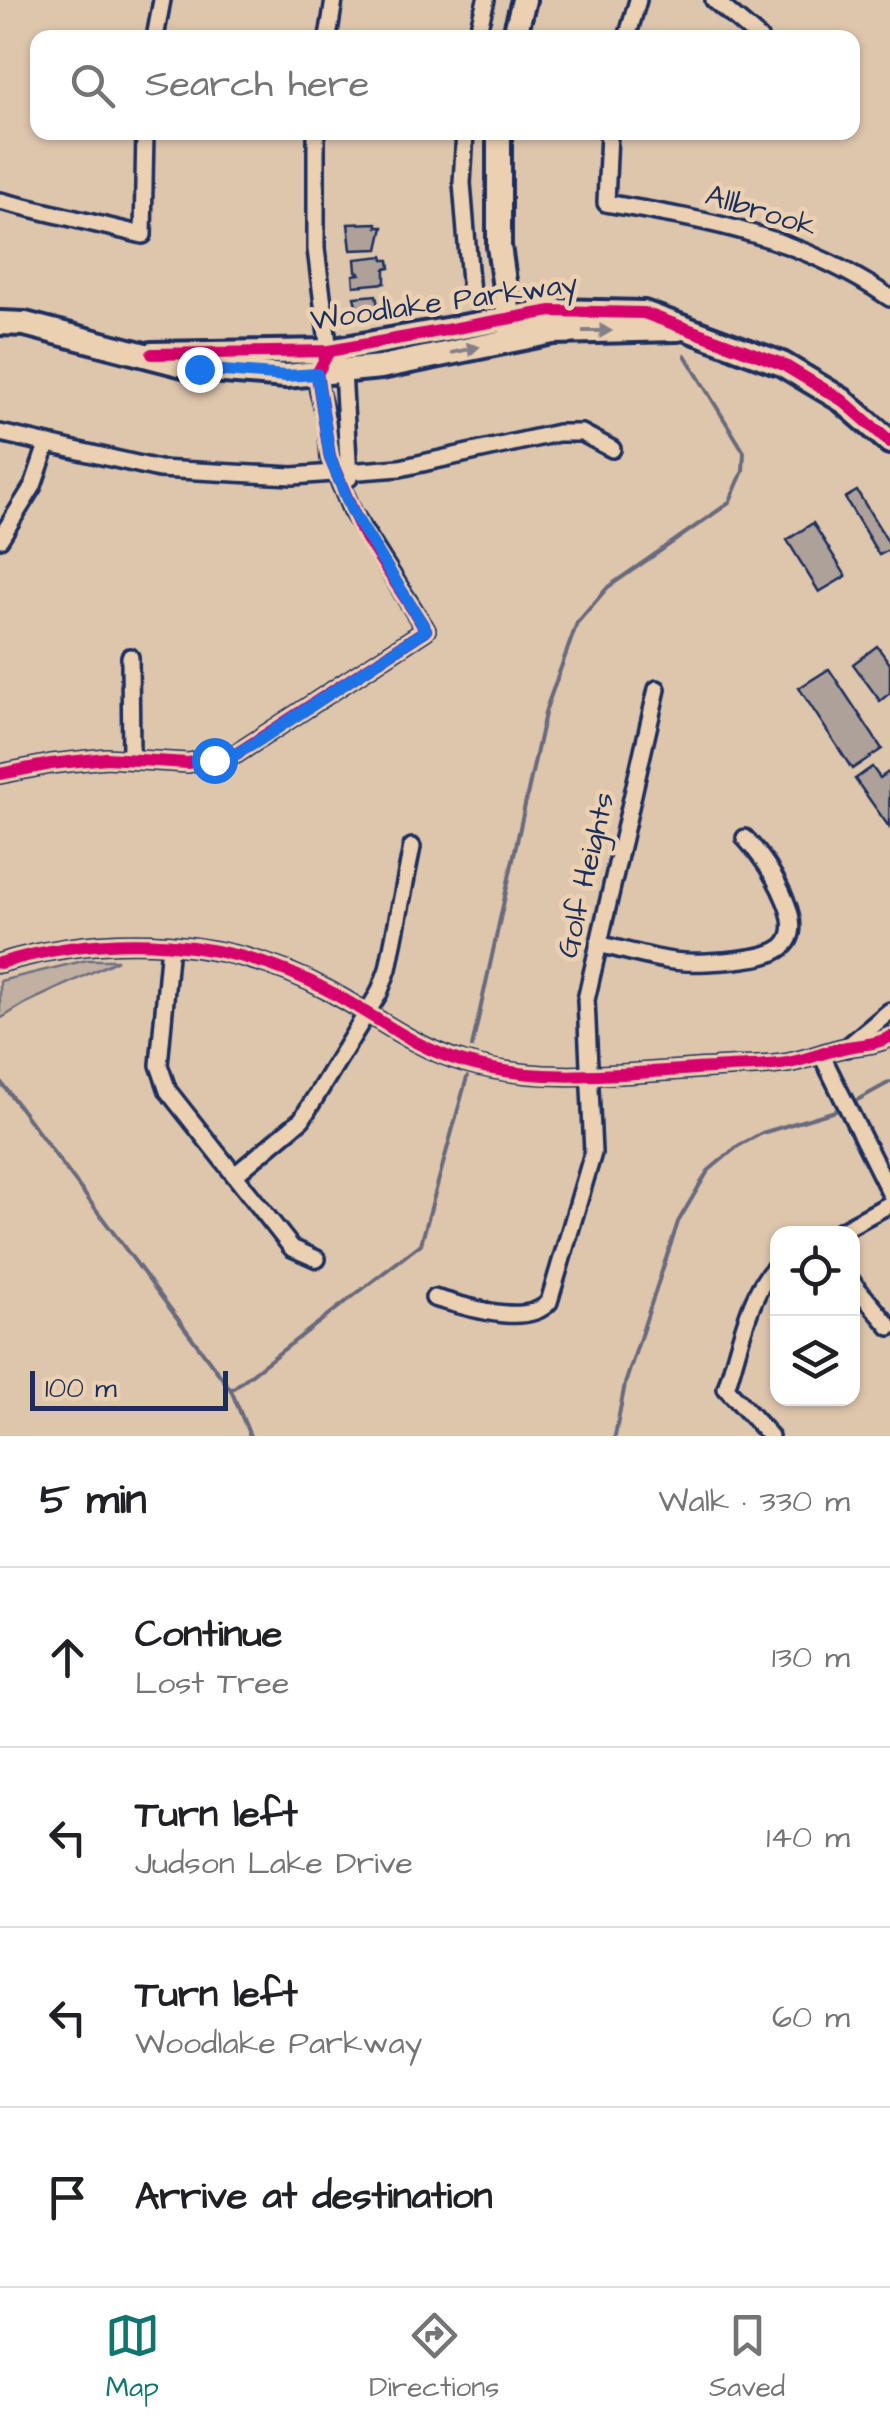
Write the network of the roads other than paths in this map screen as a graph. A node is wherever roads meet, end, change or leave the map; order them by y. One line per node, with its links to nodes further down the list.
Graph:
1 (162, 0): 7 (street)
2 (334, 0): 8 (street)
3 (486, 0): 9 (street)
4 (524, 0): 10 (street)
5 (638, 0): 11 (street)
6 (714, 0): 12 (street)
7 (156, 30)
8 (329, 30)
9 (478, 30)
10 (516, 30)
11 (629, 30)
12 (750, 30)
13 (145, 140): 18 (street)
14 (316, 140): 25 (street)
15 (465, 140): 19 (street)
16 (499, 140): 24 (street)
17 (609, 140): 20 (street, Allbrook)
18 (0, 201)
19 (471, 294)
20 (890, 298)
21 (0, 312): 23 (street, Woodlake Parkway)
22 (0, 322): 23 (street, Woodlake Parkway)
23 (25, 324): 26 (street, Woodlake Parkway)
24 (510, 328): 25 (street, Woodlake Parkway); 27 (street, Woodlake Parkway, one-way to 24); 32 (street, Woodlake Parkway)
25 (329, 351): 26 (street, Woodlake Parkway); 27 (street); 28 (street)
26 (152, 354): 28 (street, Woodlake Parkway)
27 (343, 372): 28 (street, Woodlake Parkway); 29 (street)
28 (317, 374): 30 (street)
29 (347, 418): 30 (street); 35 (street)
30 (327, 422): 35 (street)
31 (0, 433): 33 (street)
32 (890, 442)
33 (47, 444): 35 (street); 36 (street)
34 (612, 449): 35 (street)
35 (344, 478): 39 (street)
36 (0, 539)
37 (130, 657): 39 (street)
38 (657, 689): 43 (street, Golf Heights)
39 (131, 757): 40 (street)
40 (0, 774)
41 (745, 838): 43 (street)
42 (412, 847): 47 (street)
43 (598, 944): 51 (street, Golf Heights)
44 (170, 945): 45 (street); 47 (street); 52 (street)
45 (0, 963)
46 (890, 1011): 49 (street)
47 (368, 1014): 51 (street); 52 (street)
48 (890, 1036): 49 (street)
49 (846, 1048): 50 (street)
50 (822, 1056): 51 (street); 53 (street)
51 (589, 1074): 59 (street, Golf Heights)
52 (235, 1174): 56 (street)
53 (890, 1193)
54 (890, 1204): 55 (street)
55 (850, 1226)
56 (317, 1258)
57 (770, 1273): 61 (street)
58 (860, 1292): 60 (street)
59 (434, 1298)
60 (890, 1328)
61 (770, 1436)

